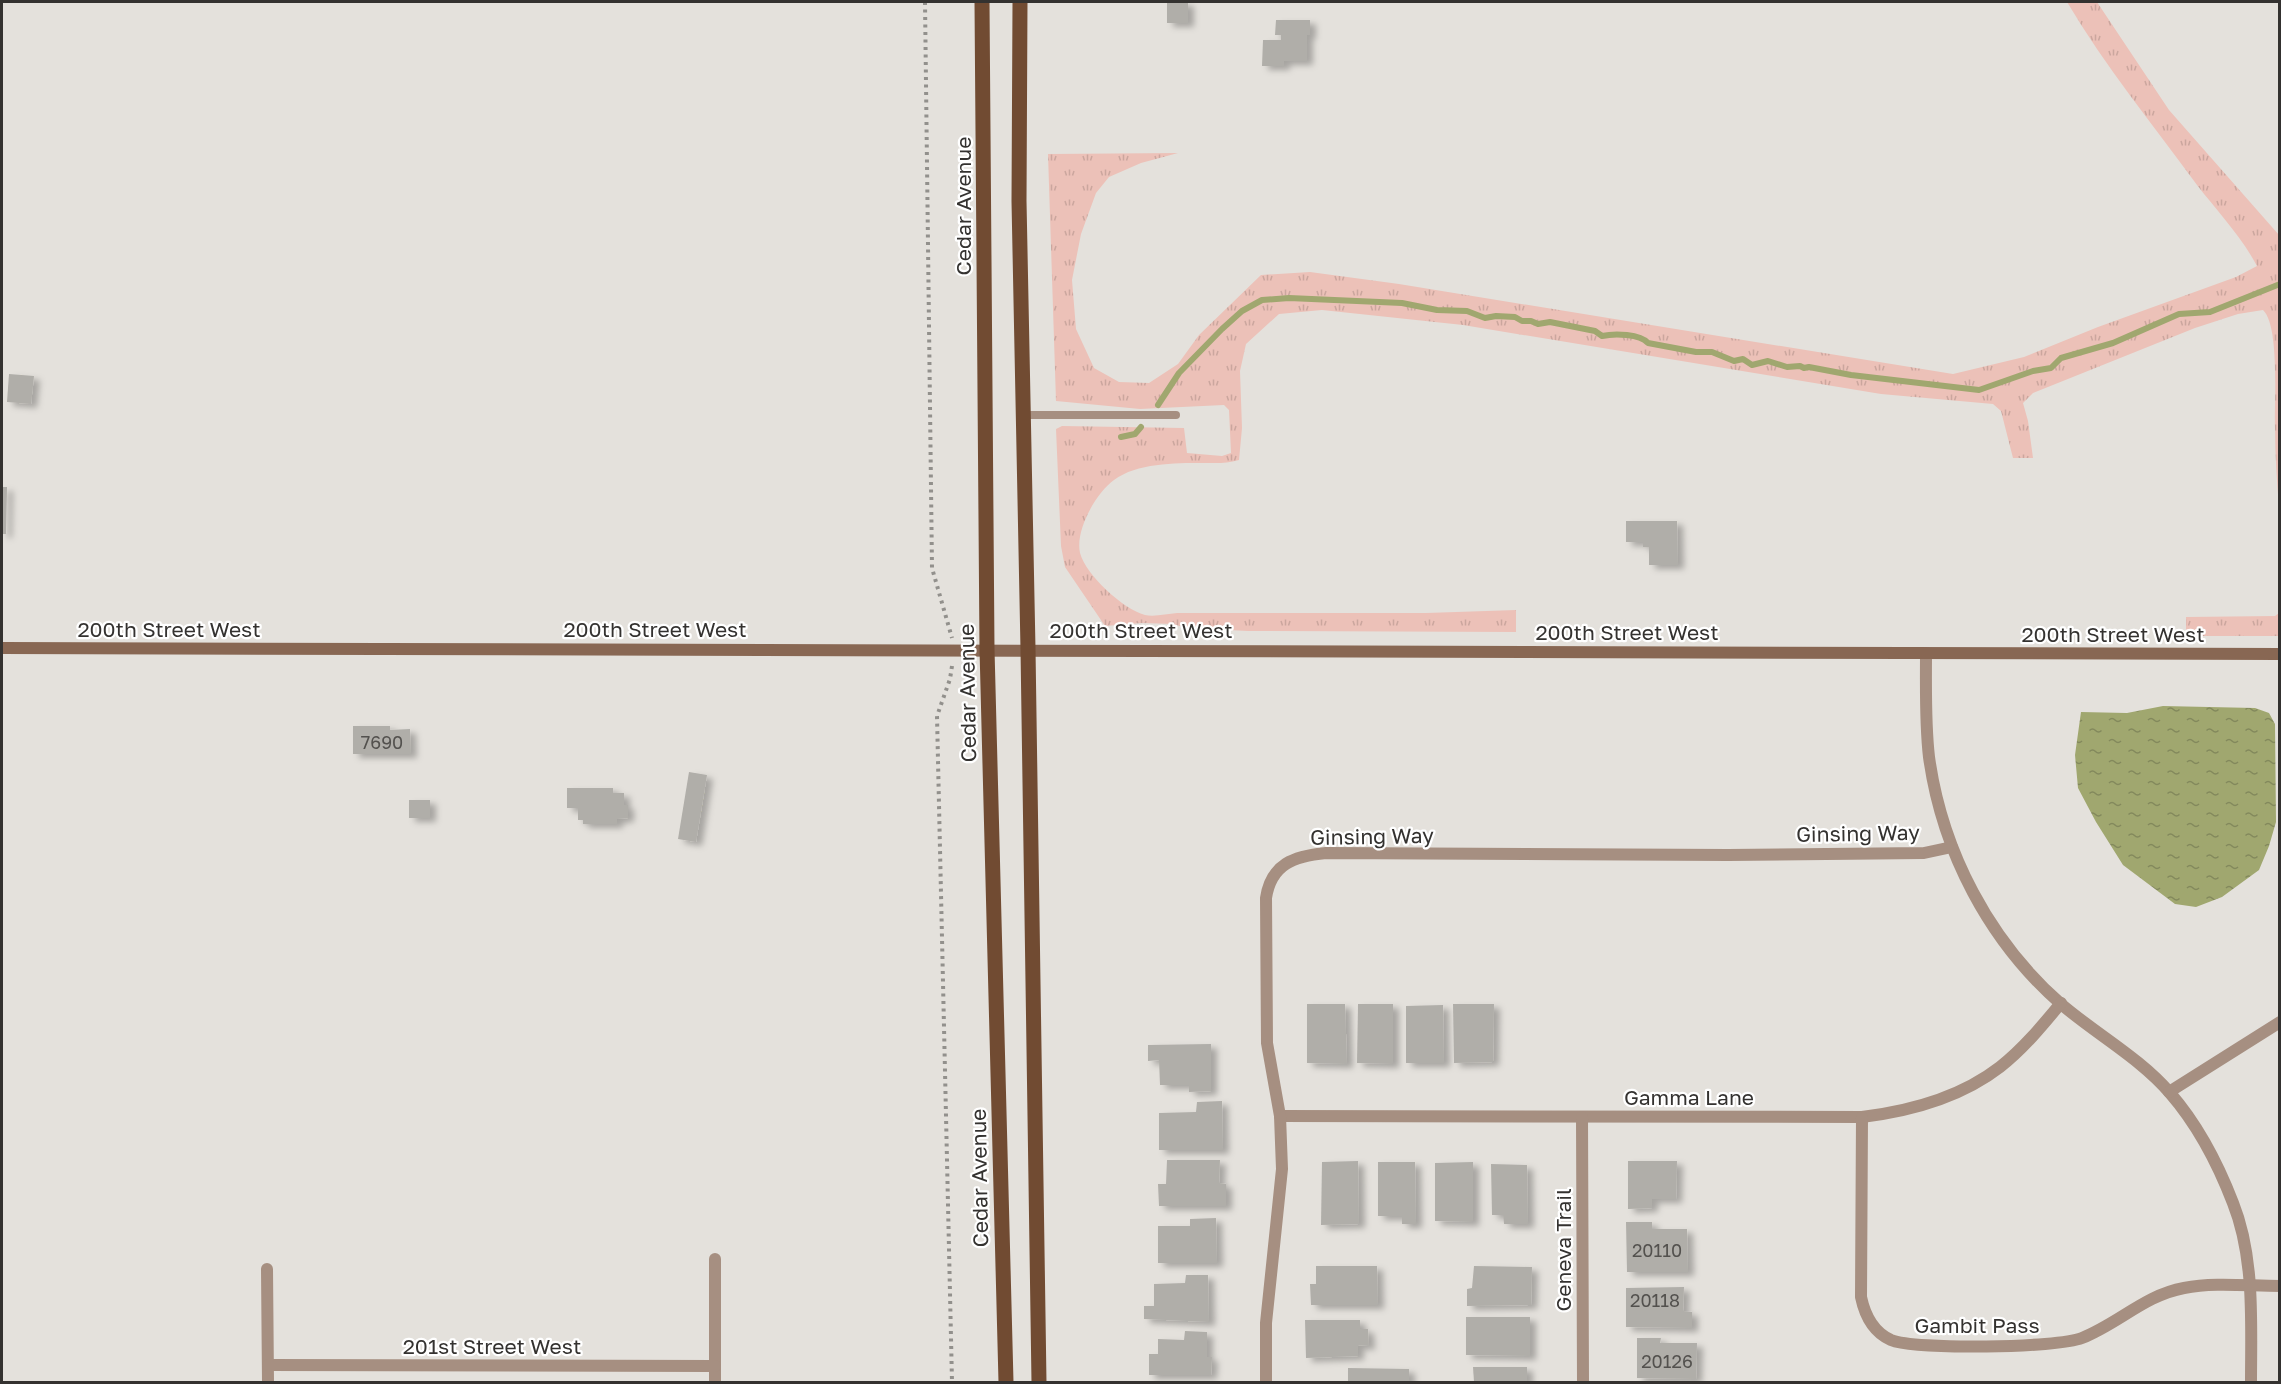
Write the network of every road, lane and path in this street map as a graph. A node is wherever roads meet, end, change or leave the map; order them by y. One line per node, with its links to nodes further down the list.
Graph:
1 (926, 2): 7 (path)
2 (982, 2): 8 (main road, Cedar Avenue)
3 (1020, 2): 4 (main road)
4 (1024, 415): 5 (lane); 9 (main road)
5 (1176, 415)
6 (2, 648): 7 (street, 200th Street West)
7 (954, 649): 8 (street, 200th Street West); 27 (path)
8 (987, 649): 9 (street, 200th Street West); 28 (main road, Cedar Avenue)
9 (1028, 649): 10 (street, 200th Street West); 29 (main road)
10 (1926, 652): 11 (street, 200th Street West); 12 (street)
11 (2280, 654)
12 (1952, 847): 13 (street); 16 (street, Ginsing Way)
13 (2061, 1004): 15 (street); 18 (street, Gamma Lane)
14 (2280, 1022): 15 (street)
15 (2169, 1092): 21 (street)
16 (1280, 1116): 17 (street, Gamma Lane); 30 (street, Ginsing Way)
17 (1582, 1117): 18 (street, Gamma Lane); 31 (street, Geneva Trail)
18 (1862, 1117): 21 (street, Gambit Pass)
19 (715, 1259): 24 (street)
20 (267, 1269): 23 (street)
21 (2248, 1285): 22 (street); 32 (street)
22 (2280, 1286)
23 (268, 1365): 24 (street, 201st Street West); 25 (street)
24 (716, 1366): 26 (street)
25 (268, 1383)
26 (715, 1383)
27 (952, 1383)
28 (1006, 1383)
29 (1039, 1383)
30 (1266, 1383)
31 (1582, 1383)
32 (2251, 1383)

